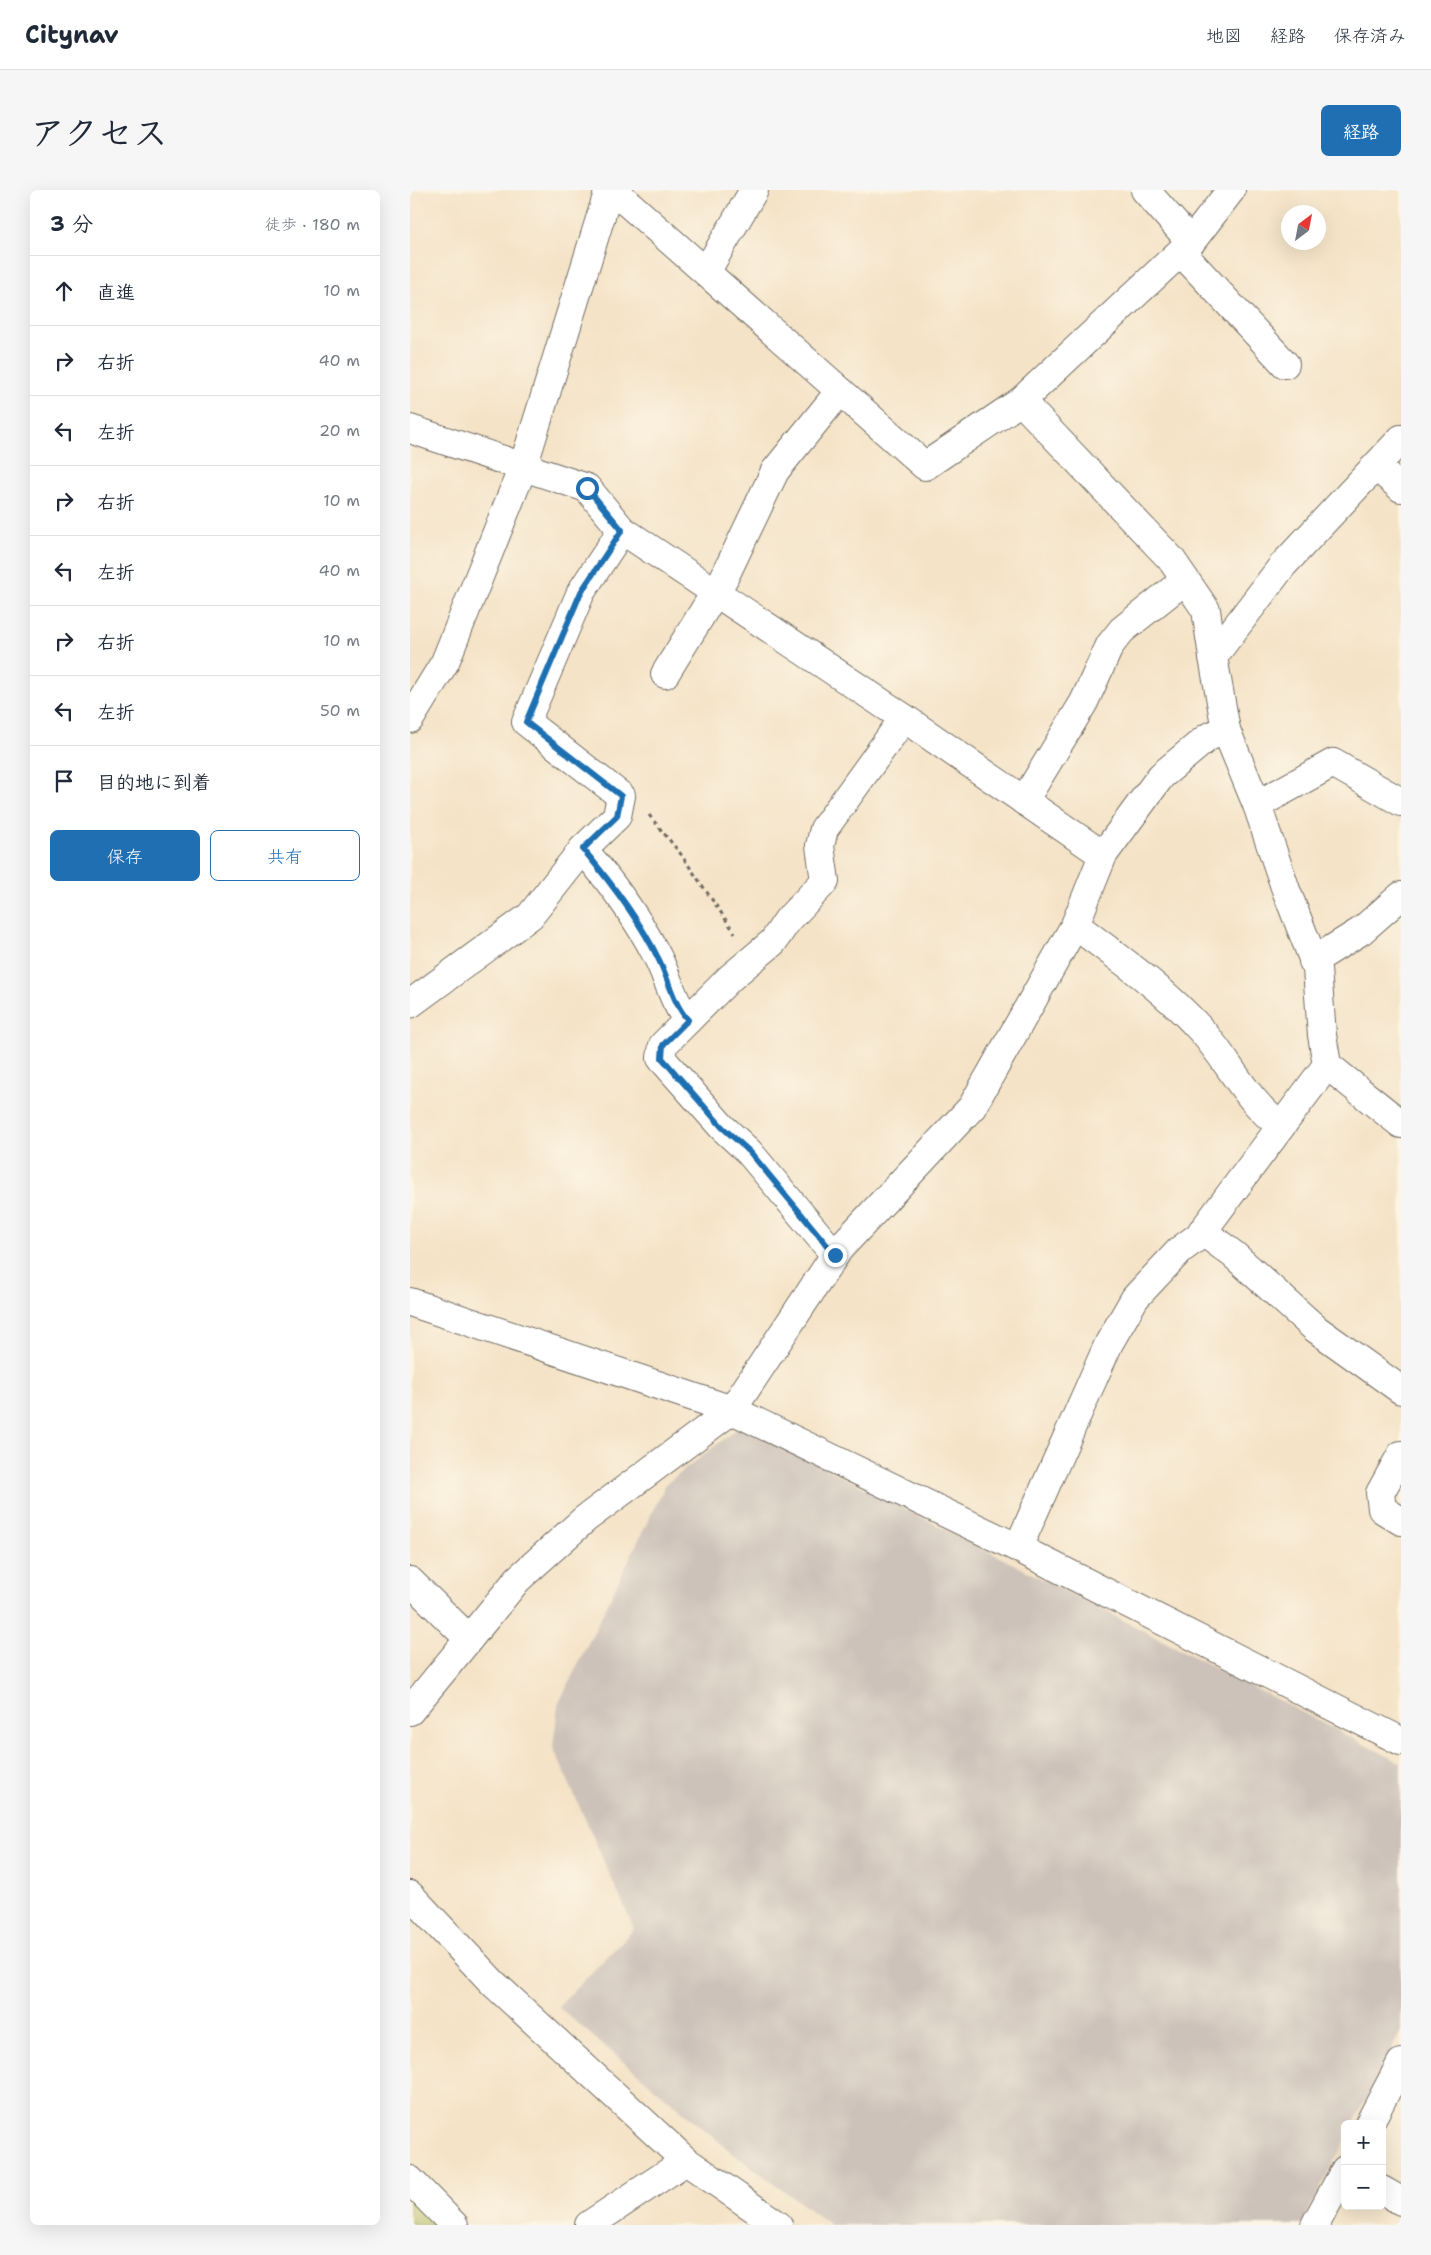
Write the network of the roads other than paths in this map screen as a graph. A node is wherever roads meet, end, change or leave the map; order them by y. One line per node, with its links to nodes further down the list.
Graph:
1 (609, 190): 13 (street)
2 (613, 190): 7 (street)
3 (754, 190): 7 (street)
4 (1145, 190): 6 (street)
5 (1231, 190): 6 (street)
6 (1186, 247): 8 (street); 10 (street)
7 (706, 272): 9 (street)
8 (1285, 364)
9 (840, 391): 10 (street); 18 (street)
10 (1021, 401): 17 (street)
11 (410, 429): 13 (street)
12 (1401, 440): 14 (street)
13 (523, 467): 16 (street); 22 (street)
14 (1377, 467): 15 (street); 19 (street)
15 (1401, 488)
16 (622, 530): 18 (street); 27 (street)
17 (1185, 580): 19 (street); 24 (street)
18 (715, 592): 20 (street); 21 (street)
19 (1213, 658): 23 (street)
20 (665, 674)
21 (904, 718): 24 (street); 33 (street)
22 (410, 719)
23 (1226, 730): 26 (street); 28 (street)
24 (1024, 801): 28 (street)
25 (1401, 802): 26 (street)
26 (1257, 805): 31 (street)
27 (583, 849): 32 (street); 33 (street)
28 (1102, 855): 30 (street)
29 (1401, 896): 31 (street)
30 (1075, 925): 36 (street); 38 (street)
31 (1313, 961): 34 (street)
32 (410, 1004)
33 (688, 1020): 38 (street)
34 (1327, 1065): 35 (street); 36 (street)
35 (1401, 1124)
36 (1281, 1126): 37 (street)
37 (1202, 1231): 40 (street); 44 (street)
38 (835, 1255): 41 (street)
39 (410, 1302): 41 (street)
40 (1401, 1390)
41 (732, 1410): 44 (street); 46 (street)
42 (1401, 1455): 43 (street)
43 (1401, 1521)
44 (1018, 1548): 48 (street)
45 (410, 1582): 46 (street)
46 (469, 1639): 47 (street)
47 (410, 1711)
48 (1401, 1741)
49 (410, 1895): 52 (street)
50 (1401, 2063): 51 (street)
51 (1371, 2120)
52 (686, 2161): 58 (street); 59 (street)
53 (1341, 2177): 60 (street)
54 (410, 2180): 57 (street)
55 (1386, 2192): 56 (street)
56 (1401, 2201)
57 (454, 2225)
58 (589, 2225)
59 (778, 2225)
60 (1314, 2225)

